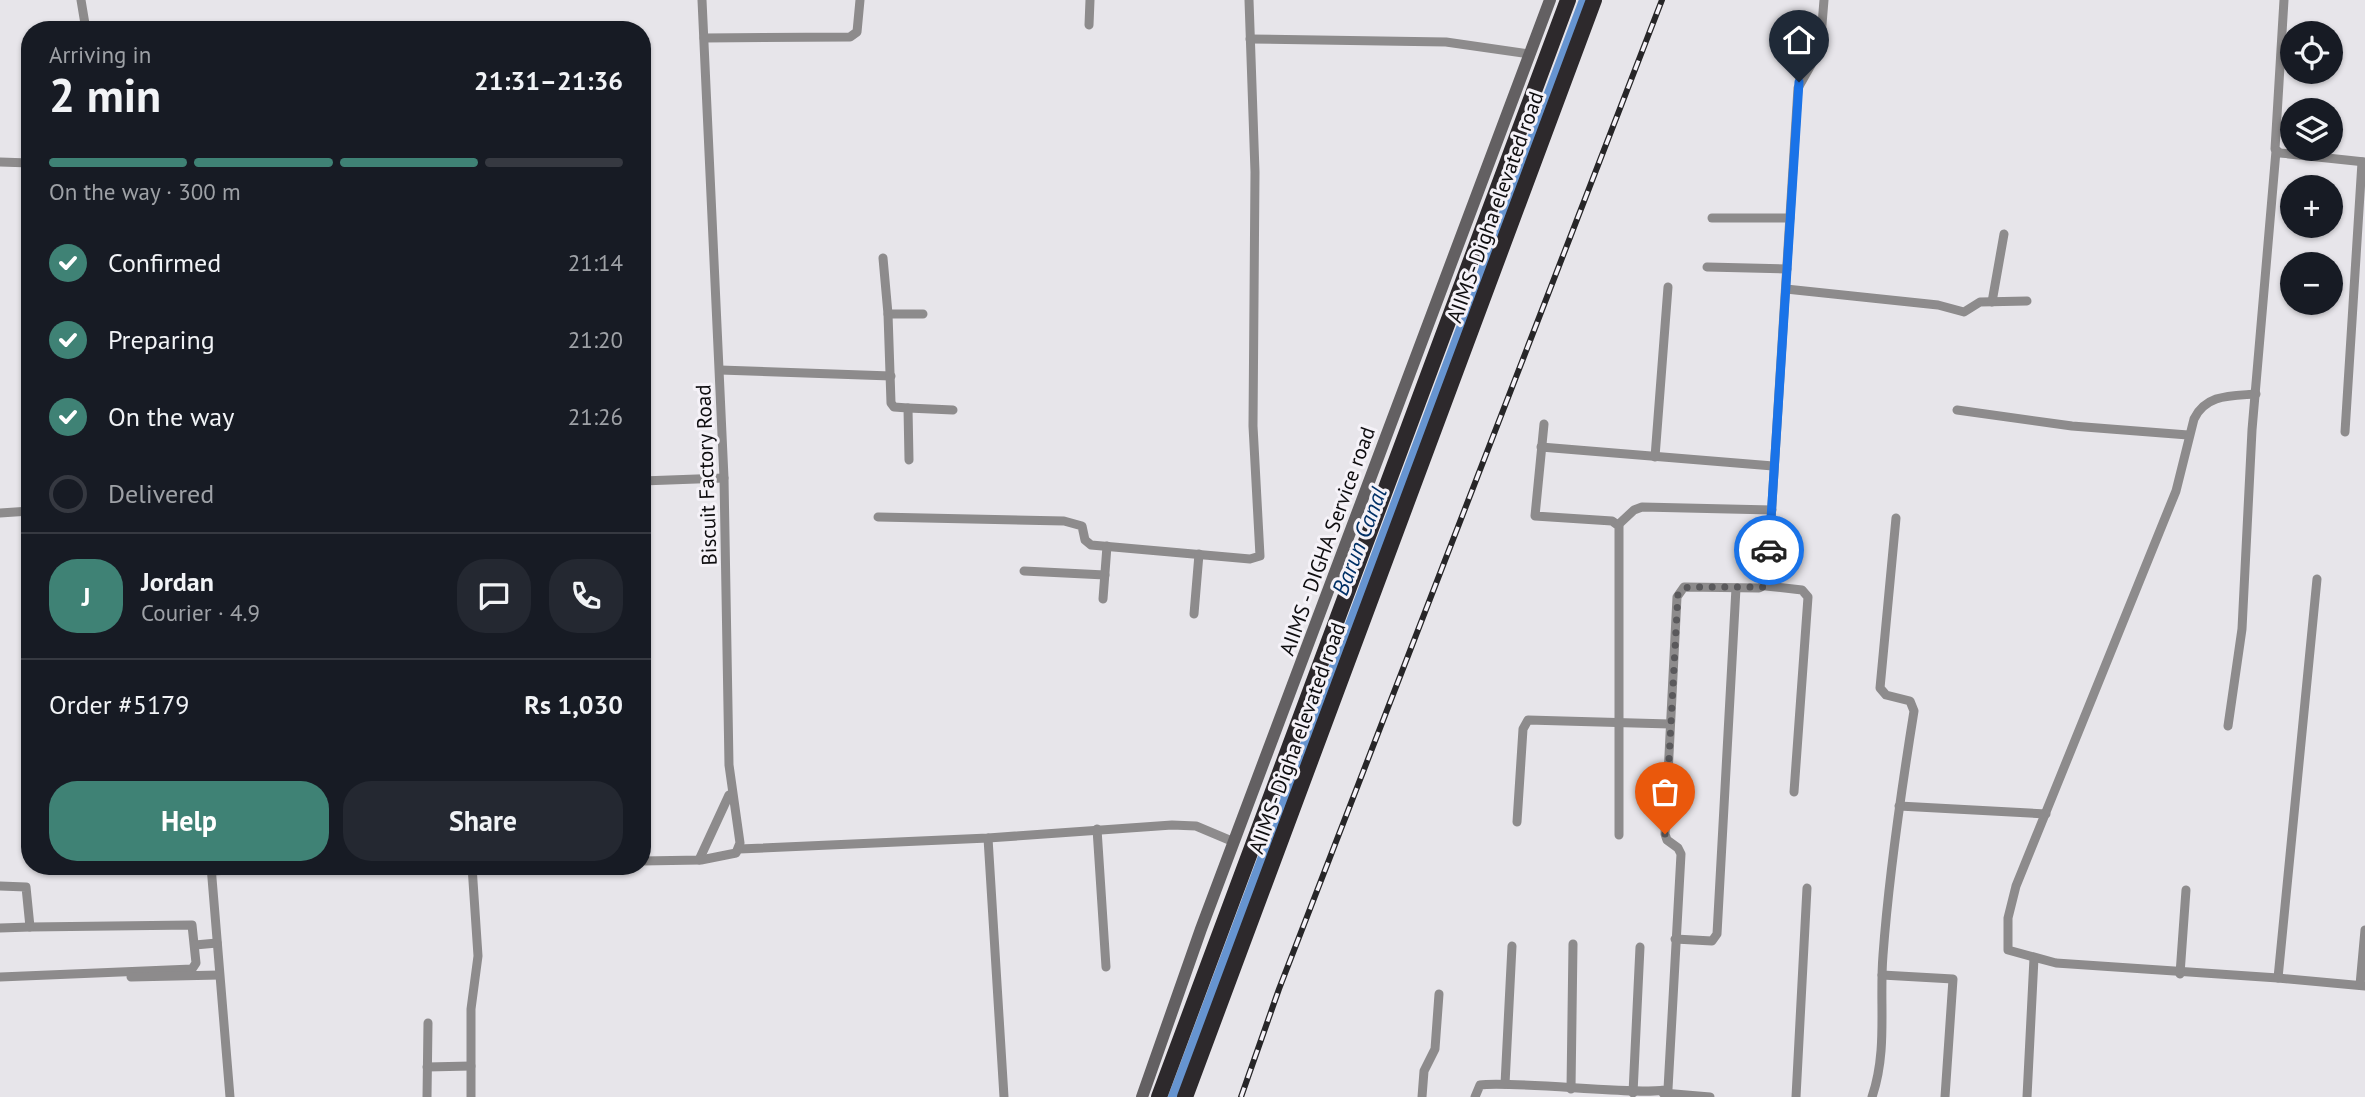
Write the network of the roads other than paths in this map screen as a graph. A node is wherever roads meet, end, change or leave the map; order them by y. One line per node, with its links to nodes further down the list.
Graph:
1 (81, 0): 11 (street)
2 (702, 0): 13 (street, Biscuit Factory Road)
3 (860, 0): 13 (street)
4 (1090, 0): 12 (street)
5 (1249, 0): 14 (street)
6 (1550, 0): 15 (main road, AIIMS - DIGHA Service road)
7 (1569, 0): 113 (highway, AIIMS- Digha elevated road)
8 (1594, 0): 114 (highway, AIIMS- Digha elevated road)
9 (1824, 0): 21 (street)
10 (2284, 0): 16 (street)
11 (84, 21)
12 (1089, 25)
13 (704, 38): 32 (street, Biscuit Factory Road)
14 (1250, 39): 15 (street); 54 (street)
15 (1529, 54): 73 (main road, AIIMS - DIGHA Service road)
16 (2276, 151): 18 (street); 34 (street)
17 (0, 162): 19 (street)
18 (2363, 162): 39 (street)
19 (21, 163)
20 (1712, 218): 21 (street)
21 (1790, 218): 25 (street)
22 (2004, 234): 29 (street)
23 (883, 258): 30 (street)
24 (1707, 267): 25 (street)
25 (1787, 269): 27 (street)
26 (1668, 287): 42 (street)
27 (1786, 289): 29 (street); 44 (street)
28 (2027, 301): 29 (street)
29 (1993, 302)
30 (888, 314): 31 (street); 33 (street)
31 (923, 314)
32 (720, 370): 33 (street); 45 (street, Biscuit Factory Road)
33 (891, 376): 35 (street)
34 (2256, 394): 40 (street); 64 (street)
35 (908, 408): 36 (street); 43 (street)
36 (953, 410)
37 (1956, 410): 40 (street)
38 (1544, 425): 41 (street)
39 (2344, 432)
40 (2189, 435): 68 (street)
41 (1541, 447): 42 (street); 52 (street)
42 (1655, 457): 44 (street)
43 (909, 460)
44 (1773, 466): 47 (street)
45 (724, 478): 46 (street); 65 (street, Biscuit Factory Road)
46 (651, 481)
47 (1772, 510): 52 (street); 58 (street)
48 (21, 512): 49 (street)
49 (0, 513)
50 (878, 517): 53 (street)
51 (1896, 517): 67 (street)
52 (1619, 524): 62 (street)
53 (1107, 546): 54 (street); 56 (street)
54 (1199, 554): 61 (street)
55 (1024, 571): 56 (street)
56 (1105, 575): 60 (street)
57 (2317, 579): 97 (street)
58 (1766, 586): 59 (street); 66 (street)
59 (1736, 588): 63 (street); 85 (street)
60 (1103, 599)
61 (1194, 614)
62 (1618, 724): 63 (street); 69 (street); 71 (street)
63 (1670, 724): 85 (street)
64 (2228, 726)
65 (731, 792): 74 (street, Biscuit Factory Road); 75 (street)
66 (1794, 792)
67 (1899, 806): 68 (street); 95 (street)
68 (2046, 814): 91 (street)
69 (1517, 822)
70 (1097, 829): 72 (street); 73 (street); 92 (street)
71 (1619, 835)
72 (988, 838): 74 (street); 111 (street)
73 (1234, 842): 112 (main road, AIIMS - DIGHA Service road)
74 (739, 849): 75 (street)
75 (699, 860): 76 (street)
76 (651, 861)
77 (211, 875): 86 (street)
78 (473, 875): 101 (street)
79 (0, 886): 82 (street)
80 (1807, 888): 118 (street)
81 (2186, 890): 93 (street)
82 (30, 927): 83 (street); 87 (street)
83 (0, 928)
84 (2365, 930): 98 (street)
85 (1675, 939): 106 (street)
86 (217, 943): 87 (street); 94 (street)
87 (195, 944): 96 (street)
88 (1573, 944): 104 (street)
89 (1512, 946): 103 (street)
90 (1640, 947): 105 (street)
91 (2034, 958): 93 (street); 121 (street)
92 (1106, 967)
93 (2180, 974): 97 (street)
94 (219, 975): 96 (street); 108 (street)
95 (1882, 975): 119 (street); 120 (street)
96 (0, 978)
97 (2278, 978): 98 (street)
98 (2363, 985)
99 (1439, 994): 115 (street)
100 (428, 1023): 102 (street)
101 (471, 1066): 102 (street); 110 (street)
102 (427, 1067): 109 (street)
103 (1505, 1084): 104 (street); 116 (street)
104 (1571, 1089): 105 (street)
105 (1633, 1093): 107 (street)
106 (1663, 1093): 107 (street); 117 (street)
107 (1644, 1095)
108 (229, 1097)
109 (427, 1097)
110 (471, 1097)
111 (1004, 1097)
112 (1142, 1097)
113 (1160, 1097)
114 (1185, 1097)
115 (1422, 1097)
116 (1475, 1097)
117 (1710, 1097)
118 (1796, 1097)
119 (1872, 1097)
120 (1945, 1097)
121 (2027, 1097)

